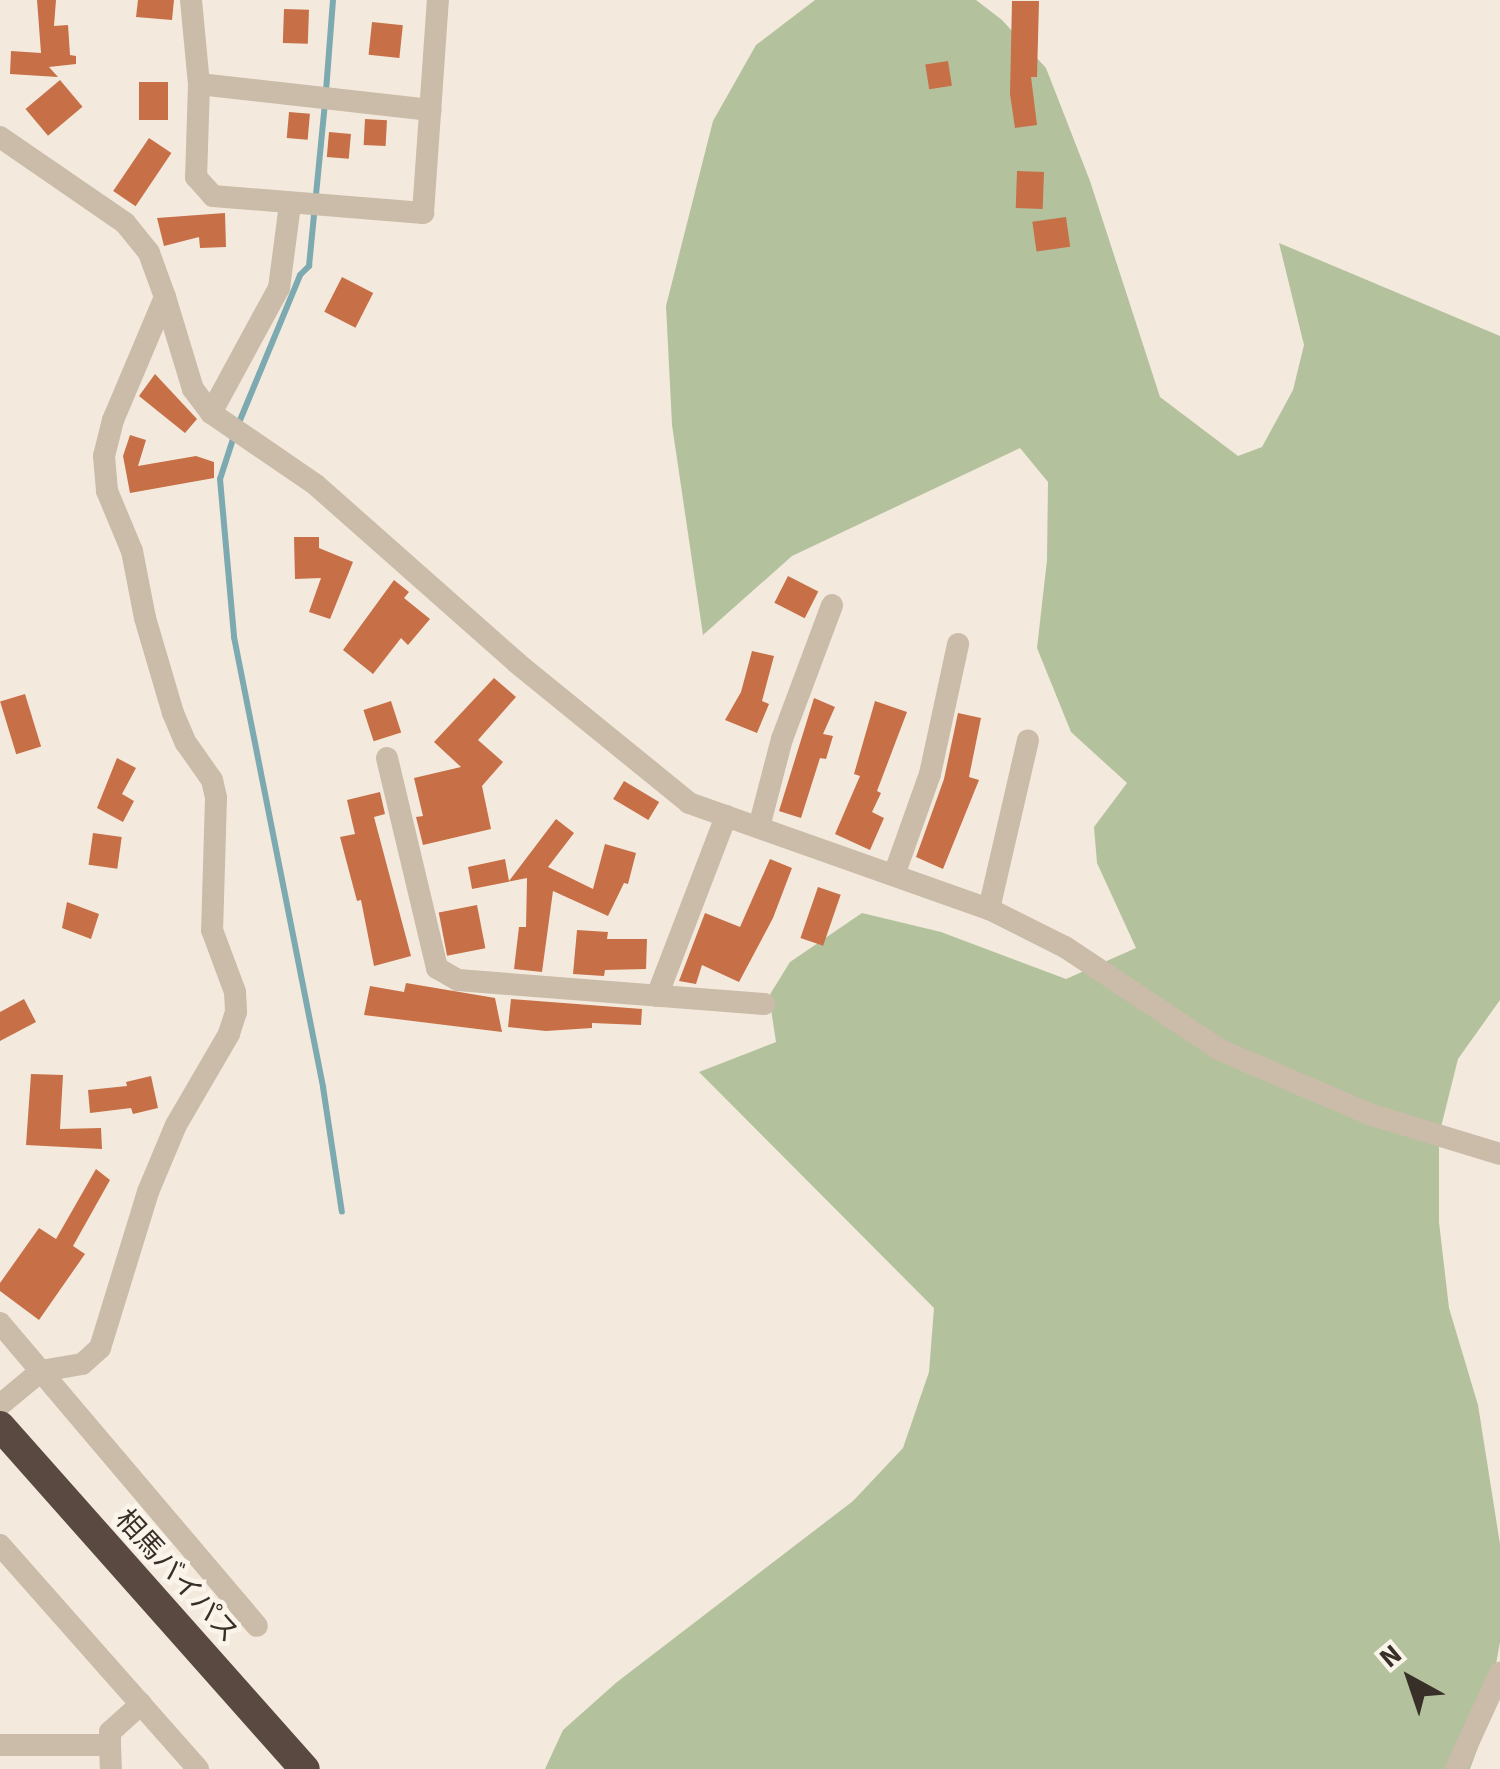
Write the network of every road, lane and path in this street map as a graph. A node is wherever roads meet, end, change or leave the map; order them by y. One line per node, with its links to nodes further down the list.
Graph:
1 (190, 0): 3 (street)
2 (432, 1): 4 (street)
3 (199, 84): 4 (street); 6 (street)
4 (431, 110): 6 (street)
5 (0, 137): 7 (street)
6 (290, 205): 8 (street)
7 (165, 297): 8 (street); 21 (street)
8 (211, 413): 13 (street)
9 (832, 605): 14 (street)
10 (958, 644): 15 (street)
11 (1028, 740): 16 (street)
12 (387, 758): 17 (street)
13 (726, 816): 14 (street); 17 (street)
14 (759, 828): 15 (street)
15 (894, 875): 16 (street)
16 (989, 909): 19 (street)
17 (657, 996): 18 (street)
18 (764, 1004)
19 (1500, 1154)
20 (0, 1324): 21 (street)
21 (33, 1376): 22 (street); 25 (street)
22 (0, 1406)
23 (0, 1426): 32 (highway, 相馬バイパス)
24 (0, 1545): 27 (street)
25 (257, 1626)
26 (1500, 1673): 33 (street)
27 (141, 1704): 29 (street); 31 (street)
28 (0, 1744): 29 (street)
29 (110, 1744): 30 (street)
30 (111, 1769)
31 (198, 1769)
32 (305, 1769)
33 (1456, 1769)

